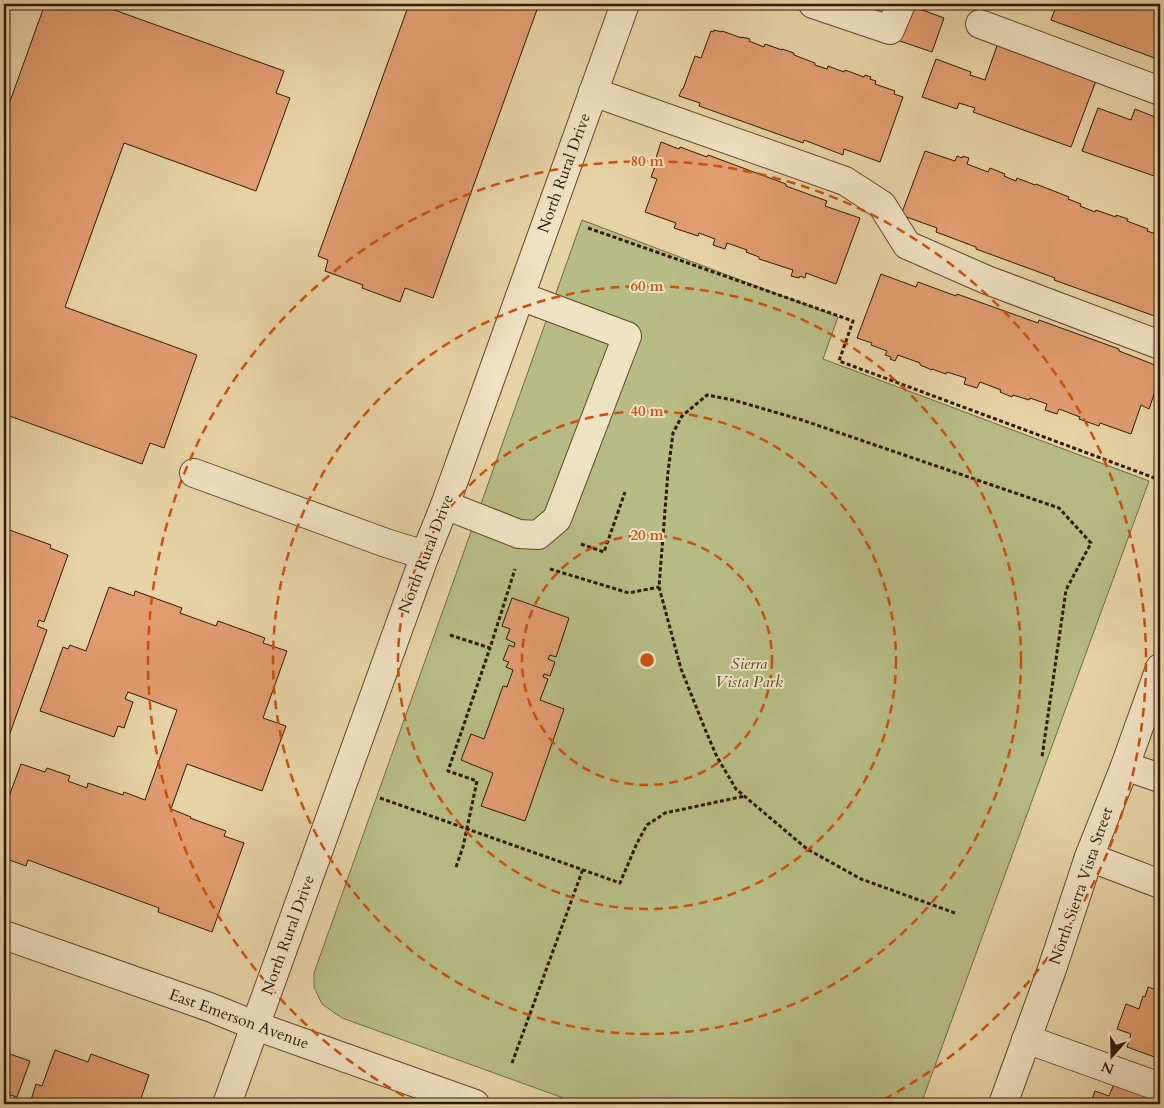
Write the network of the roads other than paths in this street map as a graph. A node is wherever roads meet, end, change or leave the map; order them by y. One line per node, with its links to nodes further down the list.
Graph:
1 (625, 4): 6 (street, North Rural Drive)
2 (813, 4): 3 (street)
3 (901, 4)
4 (980, 24): 5 (street)
5 (1160, 91)
6 (593, 92): 7 (street, North Rural Drive); 8 (street)
7 (520, 296): 10 (street, North Rural Drive); 10 (street)
8 (1160, 345)
9 (194, 473): 11 (street)
10 (445, 505): 11 (street, North Rural Drive)
11 (425, 555): 18 (street, North Rural Drive)
12 (1160, 668): 13 (street, North Sierra Vista Street)
13 (1125, 766): 14 (street); 15 (street, North Sierra Vista Street)
14 (1160, 778)
15 (1089, 857): 16 (street); 19 (street, North Sierra Vista Street)
16 (1160, 884)
17 (4, 935): 18 (street, East Emerson Avenue)
18 (256, 1026): 21 (street, North Rural Drive); 22 (street, East Emerson Avenue)
19 (1026, 1039): 20 (street); 23 (street, North Sierra Vista Street)
20 (1160, 1087)
21 (227, 1104)
22 (475, 1104)
23 (1003, 1104)

